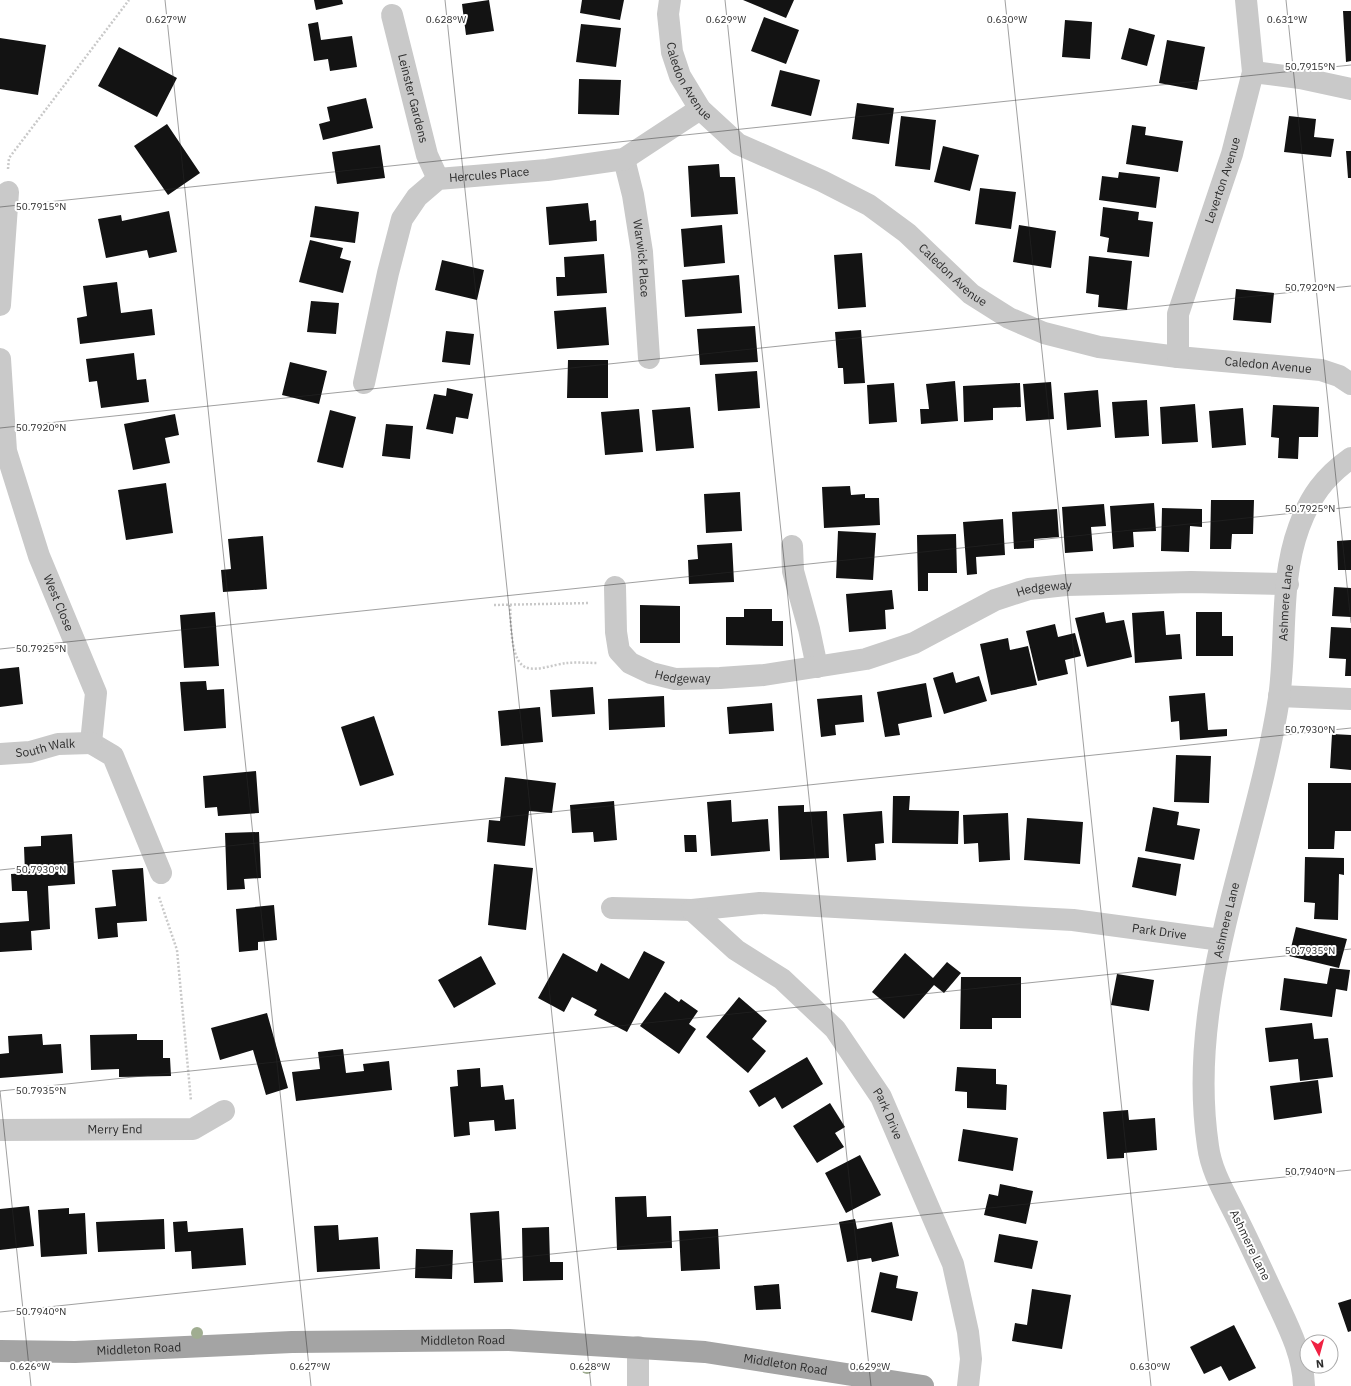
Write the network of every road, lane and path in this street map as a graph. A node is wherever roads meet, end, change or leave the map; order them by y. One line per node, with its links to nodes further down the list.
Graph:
1 (129, 0): 10 (path)
2 (670, 0): 7 (street, Caledon Avenue)
3 (1246, 0): 5 (street, Leverton Avenue)
4 (392, 15): 9 (street, Leinster Gardens)
5 (1252, 72): 6 (street); 12 (street, Leverton Avenue)
6 (1351, 89)
7 (700, 109): 8 (street, Hercules Place); 12 (street, Caledon Avenue)
8 (624, 159): 9 (street, Hercules Place); 13 (street, Warwick Place)
9 (438, 179): 15 (street, Hercules Place)
10 (8, 192): 11 (street)
11 (0, 305)
12 (1178, 357): 16 (street, Caledon Avenue)
13 (649, 358)
14 (0, 359): 27 (street, West Close)
15 (364, 383)
16 (1351, 384)
17 (1351, 458): 19 (street, Ashmere Lane)
18 (792, 546): 24 (street)
19 (1288, 584): 24 (street, Hedgeway); 25 (street, Ashmere Lane)
20 (615, 595): 21 (path); 23 (street, Hedgeway)
21 (510, 604): 22 (path); 23 (path)
22 (494, 605)
23 (630, 663): 24 (street, Hedgeway)
24 (817, 667)
25 (1279, 696): 26 (street); 32 (street, Ashmere Lane)
26 (1351, 699)
27 (91, 743): 28 (street, South Walk); 29 (street)
28 (0, 754)
29 (161, 873): 34 (path)
30 (612, 908): 31 (street, Park Drive)
31 (692, 910): 32 (street, Park Drive); 40 (street, Park Drive)
32 (1220, 940): 41 (street, Ashmere Lane)
33 (224, 1111): 34 (street, Merry End)
34 (193, 1129): 35 (street, Merry End)
35 (0, 1130)
36 (638, 1348): 37 (main road, Middleton Road); 38 (street); 39 (main road, Middleton Road)
37 (0, 1351)
38 (638, 1386)
39 (923, 1386)
40 (968, 1386)
41 (1304, 1386)

